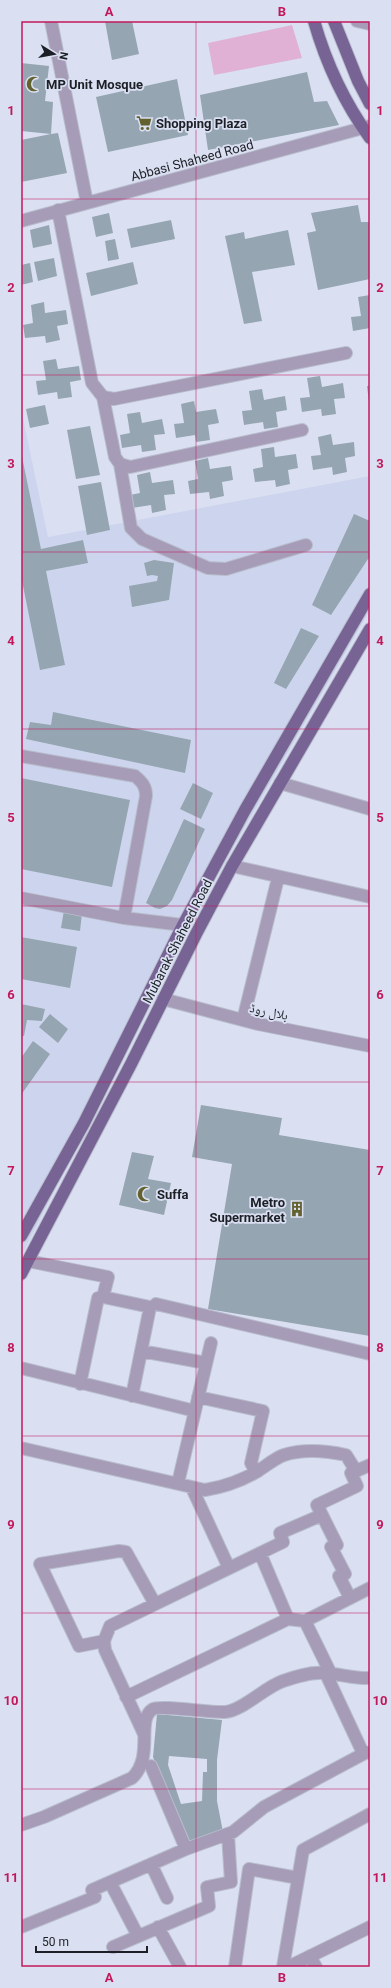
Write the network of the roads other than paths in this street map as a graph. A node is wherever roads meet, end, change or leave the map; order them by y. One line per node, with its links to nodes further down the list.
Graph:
1 (51, 21): 8 (street)
2 (314, 21): 7 (main road)
3 (334, 21): 6 (main road)
4 (357, 21): 5 (street)
5 (370, 24)
6 (370, 104)
7 (368, 131): 8 (street, Abbasi Shaheed Road)
8 (87, 203): 9 (street, Abbasi Shaheed Road)
9 (58, 210): 10 (street, Abbasi Shaheed Road); 12 (street)
10 (21, 221)
11 (346, 353): 12 (street)
12 (103, 396): 14 (street)
13 (302, 430): 14 (street)
14 (120, 464): 15 (street)
15 (306, 544)
16 (370, 594): 26 (main road, Mubarak Shaheed Road)
17 (370, 628): 19 (main road, Mubarak Shaheed Road)
18 (21, 756): 25 (street)
19 (280, 783): 20 (street); 21 (main road, Mubarak Shaheed Road)
20 (370, 809)
21 (232, 866): 22 (street); 27 (main road, Mubarak Shaheed Road)
22 (278, 878): 23 (street); 28 (street)
23 (370, 897)
24 (21, 898): 25 (street)
25 (124, 918): 26 (street)
26 (183, 925): 30 (main road, Mubarak Shaheed Road)
27 (163, 999): 28 (street, بلال روڈ); 31 (main road, Mubarak Shaheed Road)
28 (243, 1020): 29 (street, بلال روڈ)
29 (370, 1046)
30 (21, 1236)
31 (28, 1261): 32 (main road, Mubarak Shaheed Road); 33 (street)
32 (21, 1274)
33 (103, 1297): 36 (street); 40 (street)
34 (156, 1304): 37 (street)
35 (211, 1343): 38 (street)
36 (141, 1351): 38 (street); 41 (street)
37 (370, 1354)
38 (206, 1363): 42 (street)
39 (21, 1368): 40 (street)
40 (80, 1384): 41 (street)
41 (132, 1396): 43 (street)
42 (198, 1398): 43 (street); 46 (street)
43 (195, 1411): 48 (street)
44 (21, 1448): 48 (street)
45 (370, 1465): 47 (street)
46 (256, 1472): 47 (street); 49 (street)
47 (356, 1472): 50 (street)
48 (178, 1483): 49 (street)
49 (192, 1488): 52 (street)
50 (322, 1515): 51 (street); 54 (street)
51 (260, 1553): 52 (street); 56 (street)
52 (229, 1568): 55 (street)
53 (370, 1588): 54 (street)
54 (350, 1598): 57 (street)
55 (155, 1604): 58 (street); 58 (street)
56 (288, 1619): 57 (street); 61 (street)
57 (305, 1621): 59 (street)
58 (104, 1641): 61 (street)
59 (329, 1674): 60 (street); 62 (street); 63 (street)
60 (370, 1678)
61 (126, 1697): 62 (street)
62 (144, 1734): 66 (street)
63 (369, 1753): 67 (street)
64 (151, 1766): 68 (street)
65 (370, 1814): 70 (street)
66 (21, 1825)
67 (228, 1834): 68 (street); 74 (street)
68 (186, 1849): 69 (street)
69 (152, 1864): 71 (street); 72 (street)
70 (298, 1878): 80 (street); 81 (street)
71 (110, 1882): 73 (street); 76 (street)
72 (167, 1898)
73 (21, 1926)
74 (158, 1927): 76 (street); 79 (street)
75 (370, 1927): 78 (street)
76 (138, 1936): 77 (street)
77 (113, 1947)
78 (310, 1956): 82 (street); 83 (street)
79 (180, 1967)
80 (235, 1967)
81 (283, 1967)
82 (288, 1967)
83 (316, 1967)

